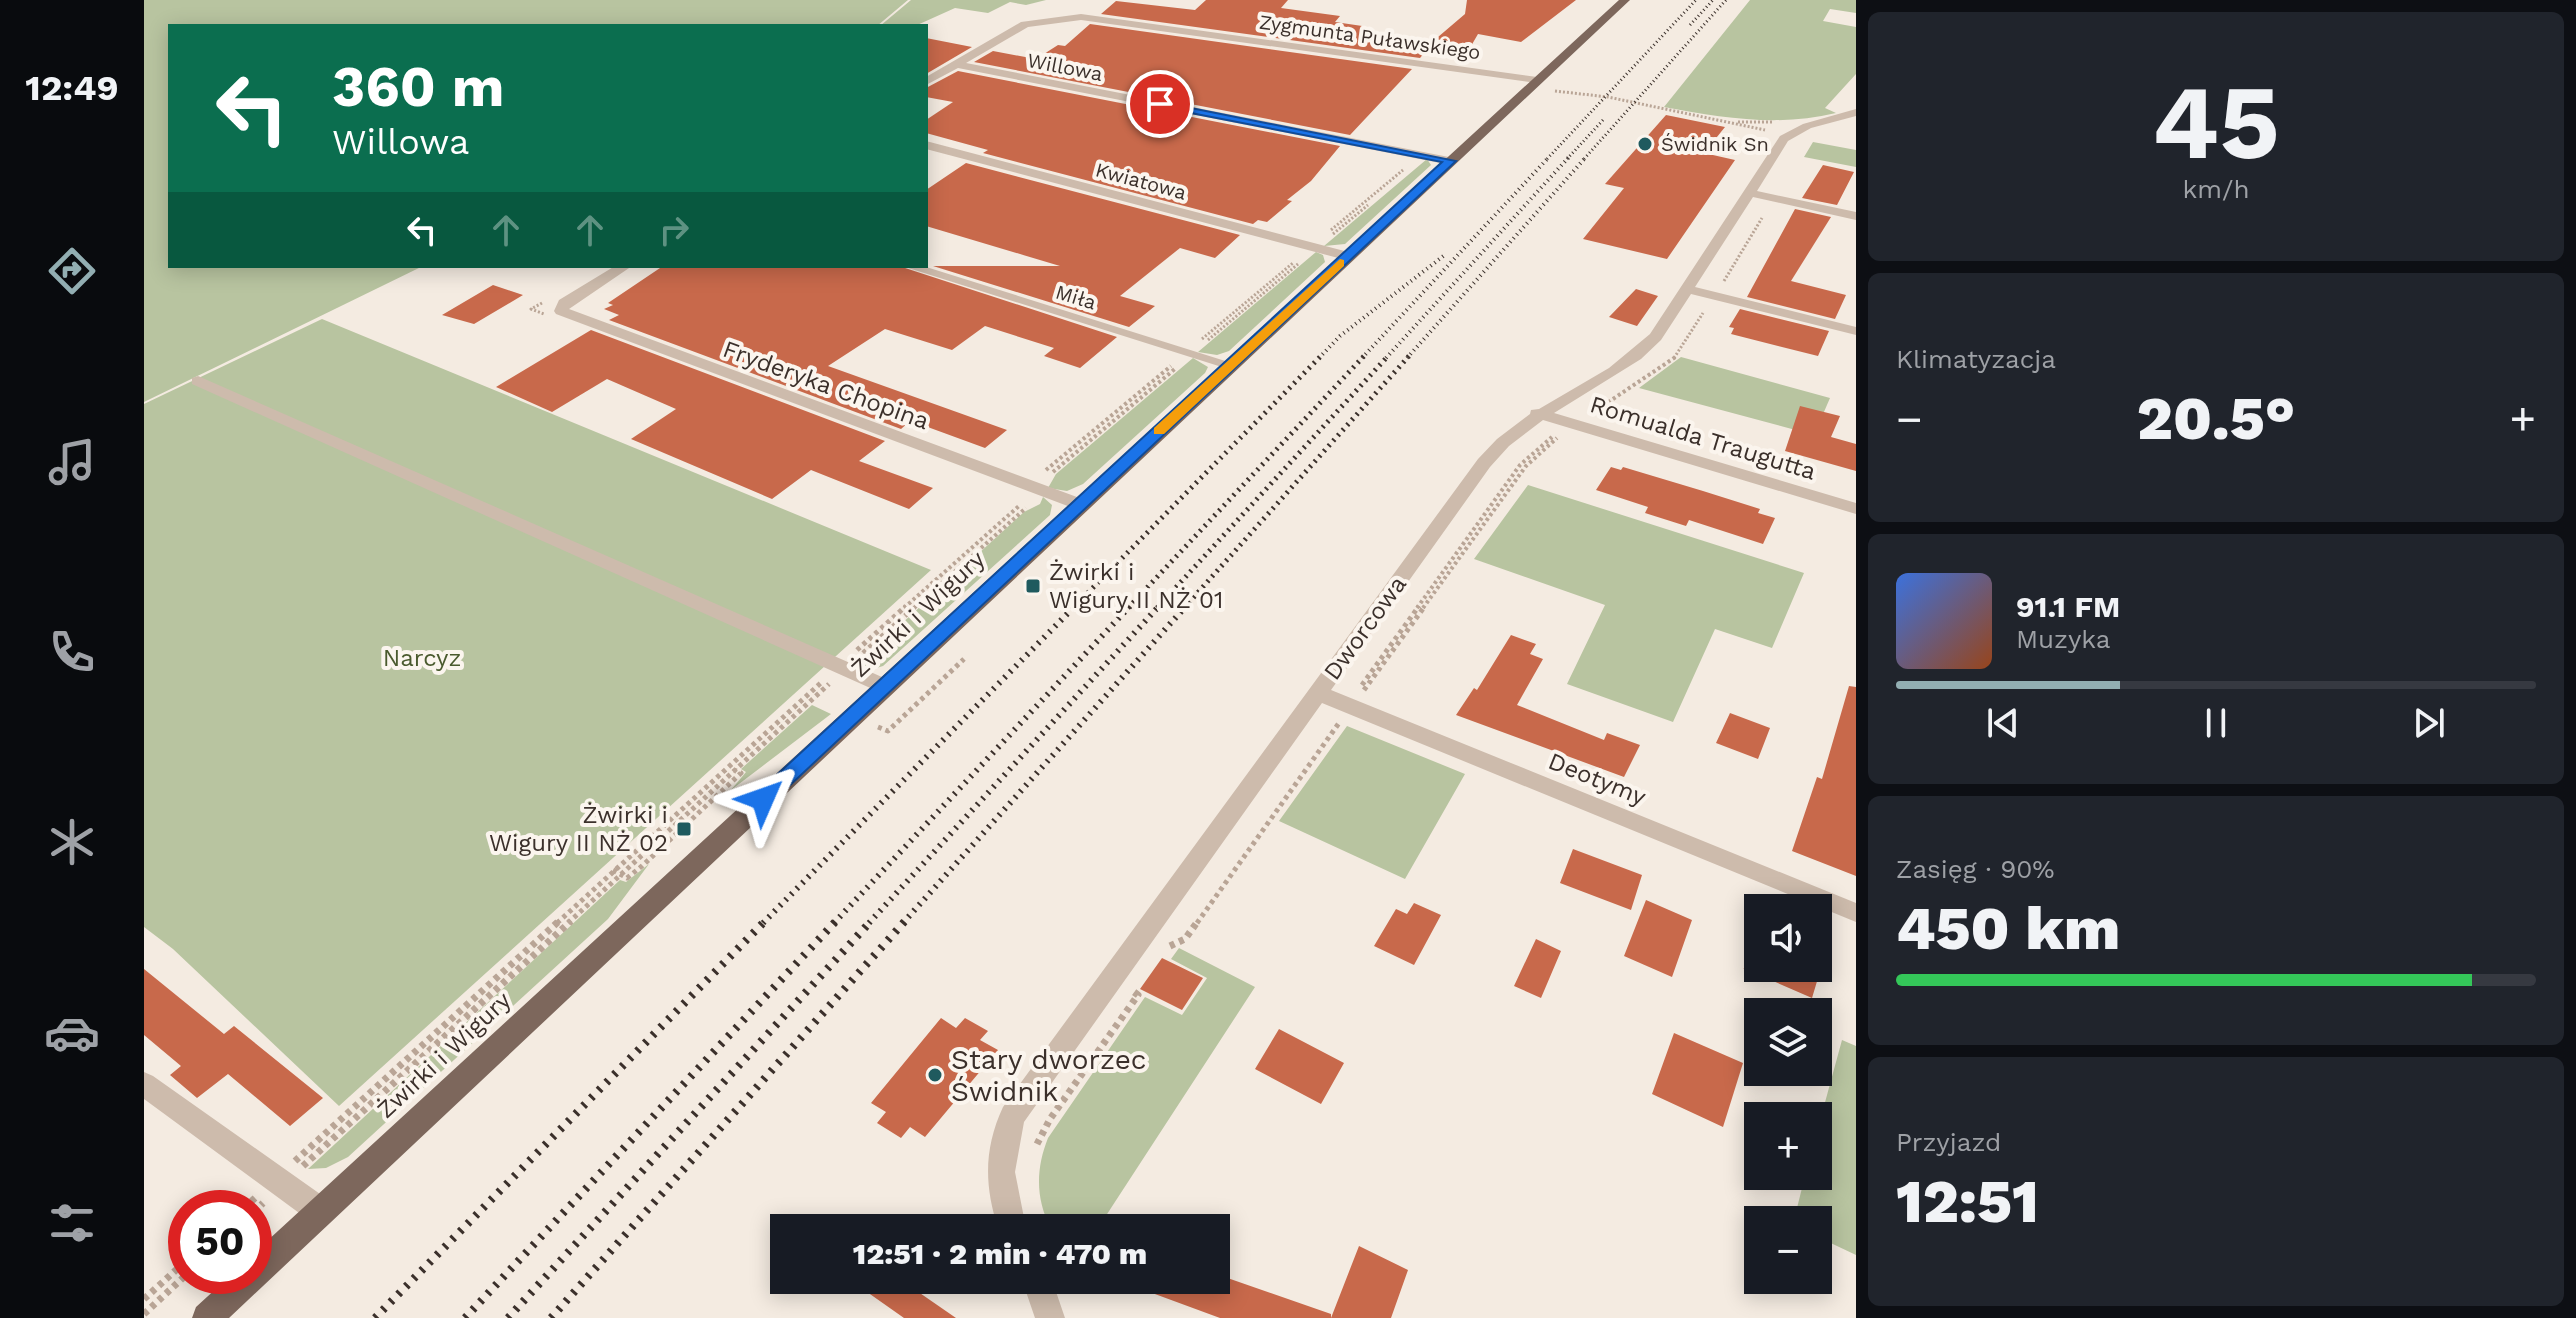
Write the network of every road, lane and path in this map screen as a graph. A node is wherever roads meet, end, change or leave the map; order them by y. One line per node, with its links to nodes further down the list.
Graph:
1 (1625, 0): 4 (main road, Żwirki i Wigury)
2 (956, 64): 3 (street, Zygmunta Puławskiego); 4 (street, Zygmunta Puławskiego); 10 (street, Willowa)
3 (928, 81)
4 (1540, 86): 8 (path); 11 (main road, Żwirki i Wigury)
5 (1856, 112): 6 (street)
6 (1841, 116): 7 (street); 8 (street)
7 (1856, 120)
8 (1789, 135): 12 (street, Dworcowa)
9 (928, 146): 15 (street, Kwiatowa)
10 (1425, 155): 11 (street, Willowa); 15 (path)
11 (1450, 161): 16 (main road, Żwirki i Wigury)
12 (1750, 193): 13 (street); 19 (street, Dworcowa)
13 (1773, 198): 14 (street); 20 (path)
14 (1856, 216)
15 (1314, 247): 16 (street, Kwiatowa); 22 (path)
16 (1347, 256): 23 (main road, Żwirki i Wigury)
17 (622, 268): 27 (street, Fryderyka Chopina)
18 (915, 268): 22 (street, Miła)
19 (1687, 289): 20 (street); 25 (street, Dworcowa)
20 (1713, 295): 21 (street)
21 (1856, 331)
22 (1189, 353): 23 (street, Miła); 27 (path)
23 (1230, 365): 28 (main road, Żwirki i Wigury)
24 (198, 381): 30 (street)
25 (1537, 413): 26 (street, Romualda Traugutta); 32 (street, Dworcowa)
26 (1575, 424): 29 (street, Romualda Traugutta); 33 (path)
27 (1039, 490): 28 (street, Fryderyka Chopina); 30 (path)
28 (1079, 504): 31 (main road, Żwirki i Wigury)
29 (1856, 509)
30 (842, 668): 31 (street); 34 (path)
31 (884, 686): 44 (main road, Żwirki i Wigury)
32 (1318, 693): 33 (street, Deotymy); 45 (street, Dworcowa)
33 (1351, 706): 36 (street, Deotymy); 37 (path)
34 (731, 768): 35 (path); 35 (path)
35 (616, 872): 41 (path); 41 (path)
36 (1856, 913)
37 (1160, 951)
38 (1138, 981): 40 (path)
39 (144, 1084): 41 (street)
40 (1034, 1153)
41 (279, 1182): 42 (path); 43 (path); 44 (street)
42 (268, 1190)
43 (272, 1190)
44 (320, 1211): 46 (main road, Żwirki i Wigury)
45 (1007, 1214)
46 (272, 1257)
47 (168, 1277): 51 (path)
48 (168, 1292): 52 (path)
49 (233, 1294): 53 (main road, Żwirki i Wigury)
50 (1042, 1294): 54 (street)
51 (144, 1299)
52 (144, 1314)
53 (207, 1318)
54 (1050, 1318)

